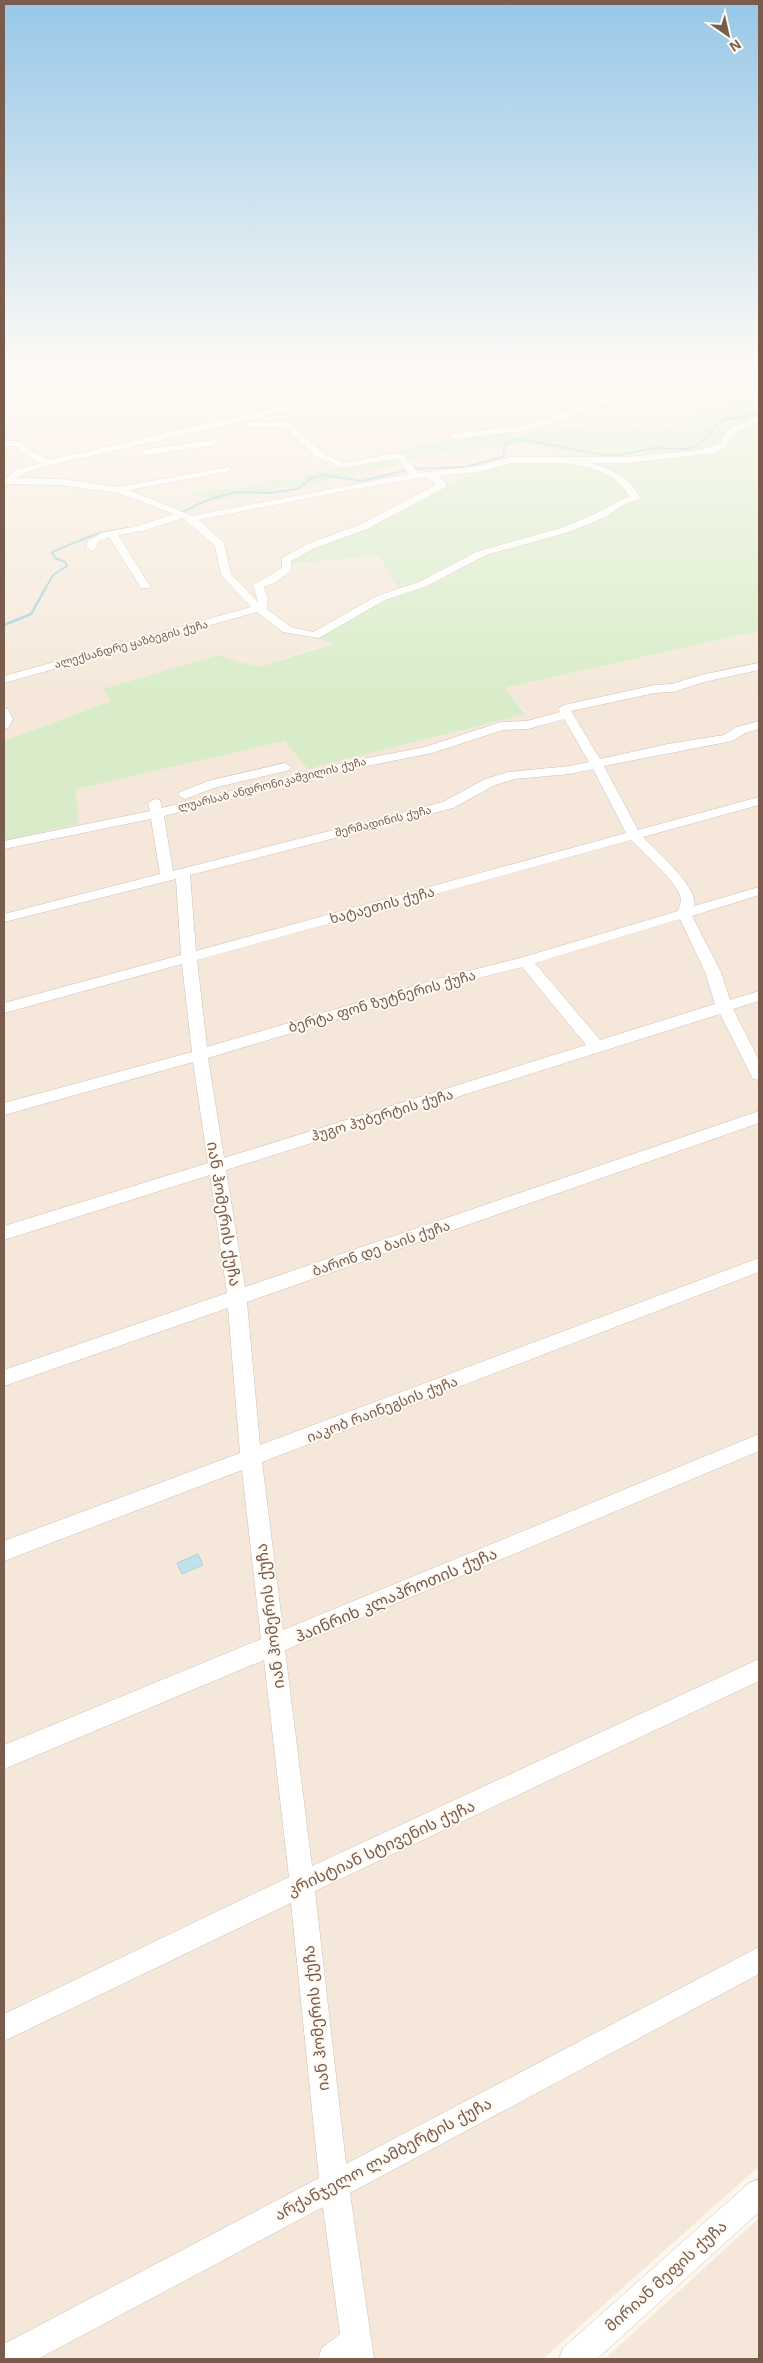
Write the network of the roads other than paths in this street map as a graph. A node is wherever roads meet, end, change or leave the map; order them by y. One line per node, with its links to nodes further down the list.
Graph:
1 (13, 479): 6 (street)
2 (174, 479): 6 (street)
3 (379, 479): 7 (street)
4 (436, 479): 11 (street)
5 (619, 479): 11 (street)
6 (120, 490): 7 (street)
7 (187, 517): 8 (street); 11 (street)
8 (112, 534): 9 (street); 10 (street)
9 (91, 548)
10 (145, 586)
11 (258, 609): 13 (street, ალექსანდრე ყაზბეგის ქუჩა)
12 (759, 667): 15 (street, ლუარსაბ ანდრონიკაშვილის ქუჩა)
13 (4, 680)
14 (4, 712): 17 (street)
15 (566, 712): 18 (street); 21 (street, ლუარსაბ ანდრონიკაშვილის ქუჩა)
16 (759, 726): 18 (street, შერმადინის ქუჩა)
17 (5, 731)
18 (596, 763): 23 (street); 25 (street, შერმადინის ქუჩა)
19 (285, 767): 21 (street)
20 (759, 801): 23 (street, ხატაეთის ქუჩა)
21 (156, 808): 22 (street); 24 (street, ლუარსაბ ანდრონიკაშვილის ქუჩა); 25 (street, იან ჰომერის ქუჩა)
22 (106, 813)
23 (634, 835): 27 (street); 29 (street, ხატაეთის ქუჩა)
24 (4, 845)
25 (175, 875): 28 (street, შერმადინის ქუჩა); 29 (street, იან ჰომერის ქუჩა)
26 (759, 891): 27 (street, ბერტა ფონ ზუტნერის ქუჩა)
27 (684, 913): 30 (street, ბერტა ფონ ზუტნერის ქუჩა); 32 (street)
28 (4, 918)
29 (189, 956): 33 (street, ხატაეთის ქუჩა); 35 (street, იან ჰომერის ქუჩა)
30 (526, 961): 34 (street); 35 (street, ბერტა ფონ ზუტნერის ქუჩა)
31 (759, 996): 32 (street, ჰუგო ჰუბერტის ქუჩა)
32 (724, 1007): 34 (street, ჰუგო ჰუბერტის ქუჩა); 36 (street)
33 (4, 1008)
34 (598, 1048): 39 (street, ჰუგო ჰუბერტის ქუჩა)
35 (200, 1055): 37 (street, ბერტა ფონ ზუტნერის ქუჩა); 39 (street, იან ჰომერის ქუჩა)
36 (759, 1075)
37 (4, 1109)
38 (759, 1117): 42 (street, ბარონ დე ბაის ქუჩა)
39 (216, 1167): 40 (street, ჰუგო ჰუბერტის ქუჩა); 42 (street, იან ჰომერის ქუჩა)
40 (4, 1233)
41 (759, 1265): 45 (street, იაკობ რაინეგსის ქუჩა)
42 (238, 1297): 43 (street, ბარონ დე ბაის ქუჩა); 45 (street, იან ჰომერის ქუჩა)
43 (4, 1378)
44 (759, 1442): 47 (street, ჰაინრიხ კლაპროთის ქუჩა)
45 (251, 1459): 46 (street, იაკობ რაინეგსის ქუჩა); 47 (street, იან ჰომერის ქუჩა)
46 (4, 1551)
47 (273, 1646): 49 (street, ჰაინრიხ კლაპროთის ქუჩა); 50 (street, იან ჰომერის ქუჩა)
48 (759, 1670): 50 (street, კრისტიან სტივენის ქუჩა)
49 (4, 1757)
50 (302, 1884): 52 (street, კრისტიან სტივენის ქუჩა); 53 (street, იან ჰომერის ქუჩა)
51 (759, 1960): 53 (street, არქანჯელო ლამბერტის ქუჩა)
52 (4, 2028)
53 (334, 2186): 55 (street, იან ჰომერის ქუჩა); 56 (street, არქანჯელო ლამბერტის ქუჩა)
54 (759, 2194): 58 (street, მირიან მეფის ქუჩა)
55 (358, 2350): 57 (street)
56 (7, 2359)
57 (332, 2359)
58 (574, 2359)

